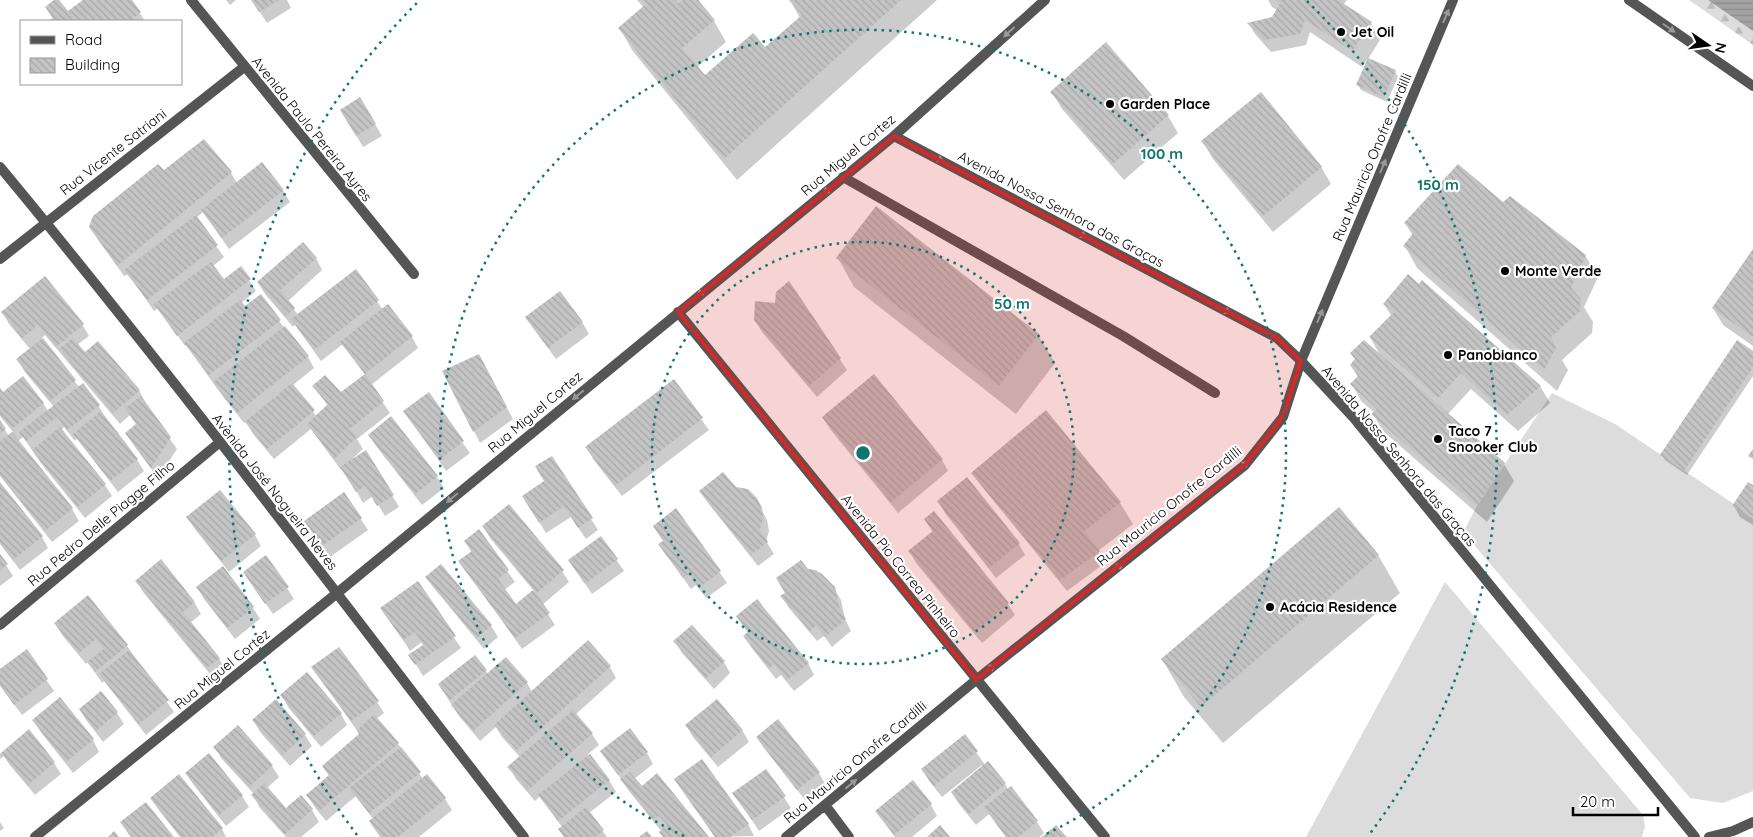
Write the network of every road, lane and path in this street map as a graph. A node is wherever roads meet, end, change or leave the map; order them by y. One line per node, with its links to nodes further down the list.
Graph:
1 (191, 0): 5 (street, Avenida Paulo Pereira Ayres)
2 (1045, 0): 7 (street, Rua Miguel Cortez, one-way to 7)
3 (1453, 0): 14 (street, Rua Mauricio Onofre Cardilli, one-way to 3)
4 (1630, 0): 6 (street, one-way to 6)
5 (244, 67): 10 (street, Rua Vicente Satriani); 12 (street, Avenida Paulo Pereira Ayres)
6 (1753, 86)
7 (894, 136): 9 (street, Rua Miguel Cortez); 14 (street, Avenida Nossa Senhora das Graças, one-way to 14)
8 (0, 167): 10 (street, Avenida José Nogueira Neves)
9 (843, 177): 13 (street, Rua Miguel Cortez, one-way to 13); 15 (street)
10 (46, 222): 11 (street, Rua Vicente Satriani); 16 (street, Avenida José Nogueira Neves)
11 (0, 259)
12 (414, 274)
13 (678, 312): 17 (street, Rua Miguel Cortez, one-way to 17); 19 (street, Avenida Pio Correa Pinheiro)
14 (1301, 360): 19 (street, Rua Mauricio Onofre Cardilli, one-way to 14); 28 (street, Avenida Nossa Senhora das Graças)
15 (1215, 393)
16 (220, 442): 17 (street, Avenida José Nogueira Neves); 18 (street, Rua Pedro Delle Piagge Filho)
17 (336, 594): 23 (street, Rua Miguel Cortez); 24 (street, Avenida José Nogueira Neves)
18 (0, 625)
19 (976, 680): 20 (street, Rua Mauricio Onofre Cardilli, one-way to 19); 27 (street, Avenida Pio Correa Pinheiro)
20 (826, 805): 25 (street, Rua Mauricio Onofre Cardilli); 26 (street)
21 (1753, 822): 22 (street)
22 (1730, 834): 29 (street)
23 (34, 837)
24 (524, 837)
25 (786, 837)
26 (849, 837)
27 (1105, 837)
28 (1696, 837)
29 (1709, 837)

